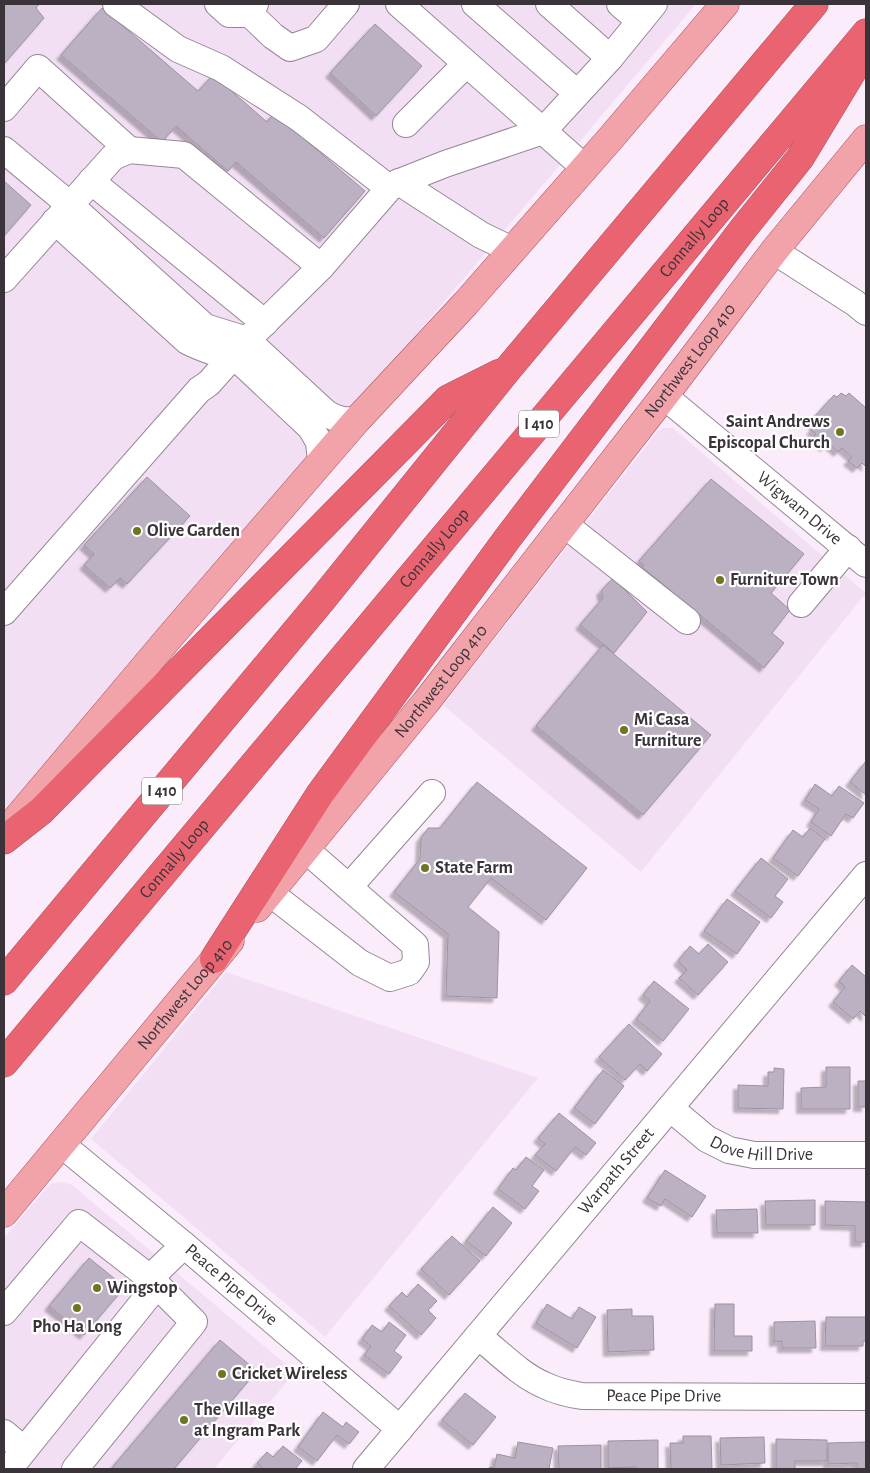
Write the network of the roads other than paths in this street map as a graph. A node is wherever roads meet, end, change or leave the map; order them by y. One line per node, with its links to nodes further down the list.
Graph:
1 (116, 4): 25 (street)
2 (218, 4): 10 (street)
3 (346, 4): 10 (street)
4 (398, 4): 15 (street)
5 (476, 4): 16 (street)
6 (549, 4): 14 (street)
7 (620, 4): 11 (street)
8 (725, 4): 23 (main road)
9 (814, 4): 33 (highway, I 410)
10 (253, 9)
11 (647, 12): 14 (street)
12 (866, 33): 51 (highway, Connally Loop / I 410)
13 (866, 49): 49 (highway)
14 (610, 58): 16 (street)
15 (466, 64): 18 (street); 19 (street)
16 (578, 93): 19 (street)
17 (4, 108): 22 (street)
18 (406, 124)
19 (543, 131): 23 (street); 25 (street)
20 (866, 139): 28 (main road, Northwest Loop 410)
21 (4, 150): 26 (street)
22 (129, 150): 24 (street); 29 (street)
23 (585, 168): 27 (main road)
24 (91, 181): 26 (street); 32 (street)
25 (394, 185): 27 (street); 29 (street)
26 (63, 213): 30 (street); 32 (street)
27 (512, 250): 35 (main road)
28 (774, 251): 31 (street); 34 (main road, Northwest Loop 410)
29 (321, 267): 32 (street)
30 (4, 279)
31 (866, 312)
32 (248, 340): 35 (street); 36 (street); 40 (street)
33 (508, 369): 44 (highway); 50 (highway, I 410)
34 (664, 396): 37 (main road, Northwest Loop 410); 38 (street, Wigwam Drive)
35 (357, 420): 36 (main road)
36 (320, 462): 43 (main road)
37 (564, 524): 41 (street); 45 (main road, Northwest Loop 410)
38 (857, 556): 39 (street)
39 (801, 604)
40 (4, 612)
41 (688, 621)
42 (432, 793): 47 (street)
43 (4, 834)
44 (4, 840)
45 (306, 850): 47 (street); 48 (main road, Northwest Loop 410)
46 (866, 875): 52 (street, Warpath Street)
47 (349, 887): 48 (street)
48 (270, 893): 49 (main road, Northwest Loop 410)
49 (214, 959): 53 (main road, Northwest Loop 410)
50 (4, 981)
51 (4, 1063)
52 (670, 1108): 54 (street, Dove Hill Drive); 59 (street, Warpath Street)
53 (61, 1144): 55 (main road, Northwest Loop 410); 56 (street, Peace Pipe Drive)
54 (866, 1155)
55 (4, 1213)
56 (184, 1245): 57 (street); 61 (street, Peace Pipe Drive)
57 (154, 1281): 58 (street); 63 (street); 64 (street)
58 (4, 1310)
59 (478, 1336): 60 (street, Peace Pipe Drive); 61 (street, Warpath Street)
60 (866, 1397)
61 (400, 1429): 65 (street, Warpath Street)
62 (4, 1433): 63 (street)
63 (17, 1460)
64 (74, 1469)
65 (366, 1469)

